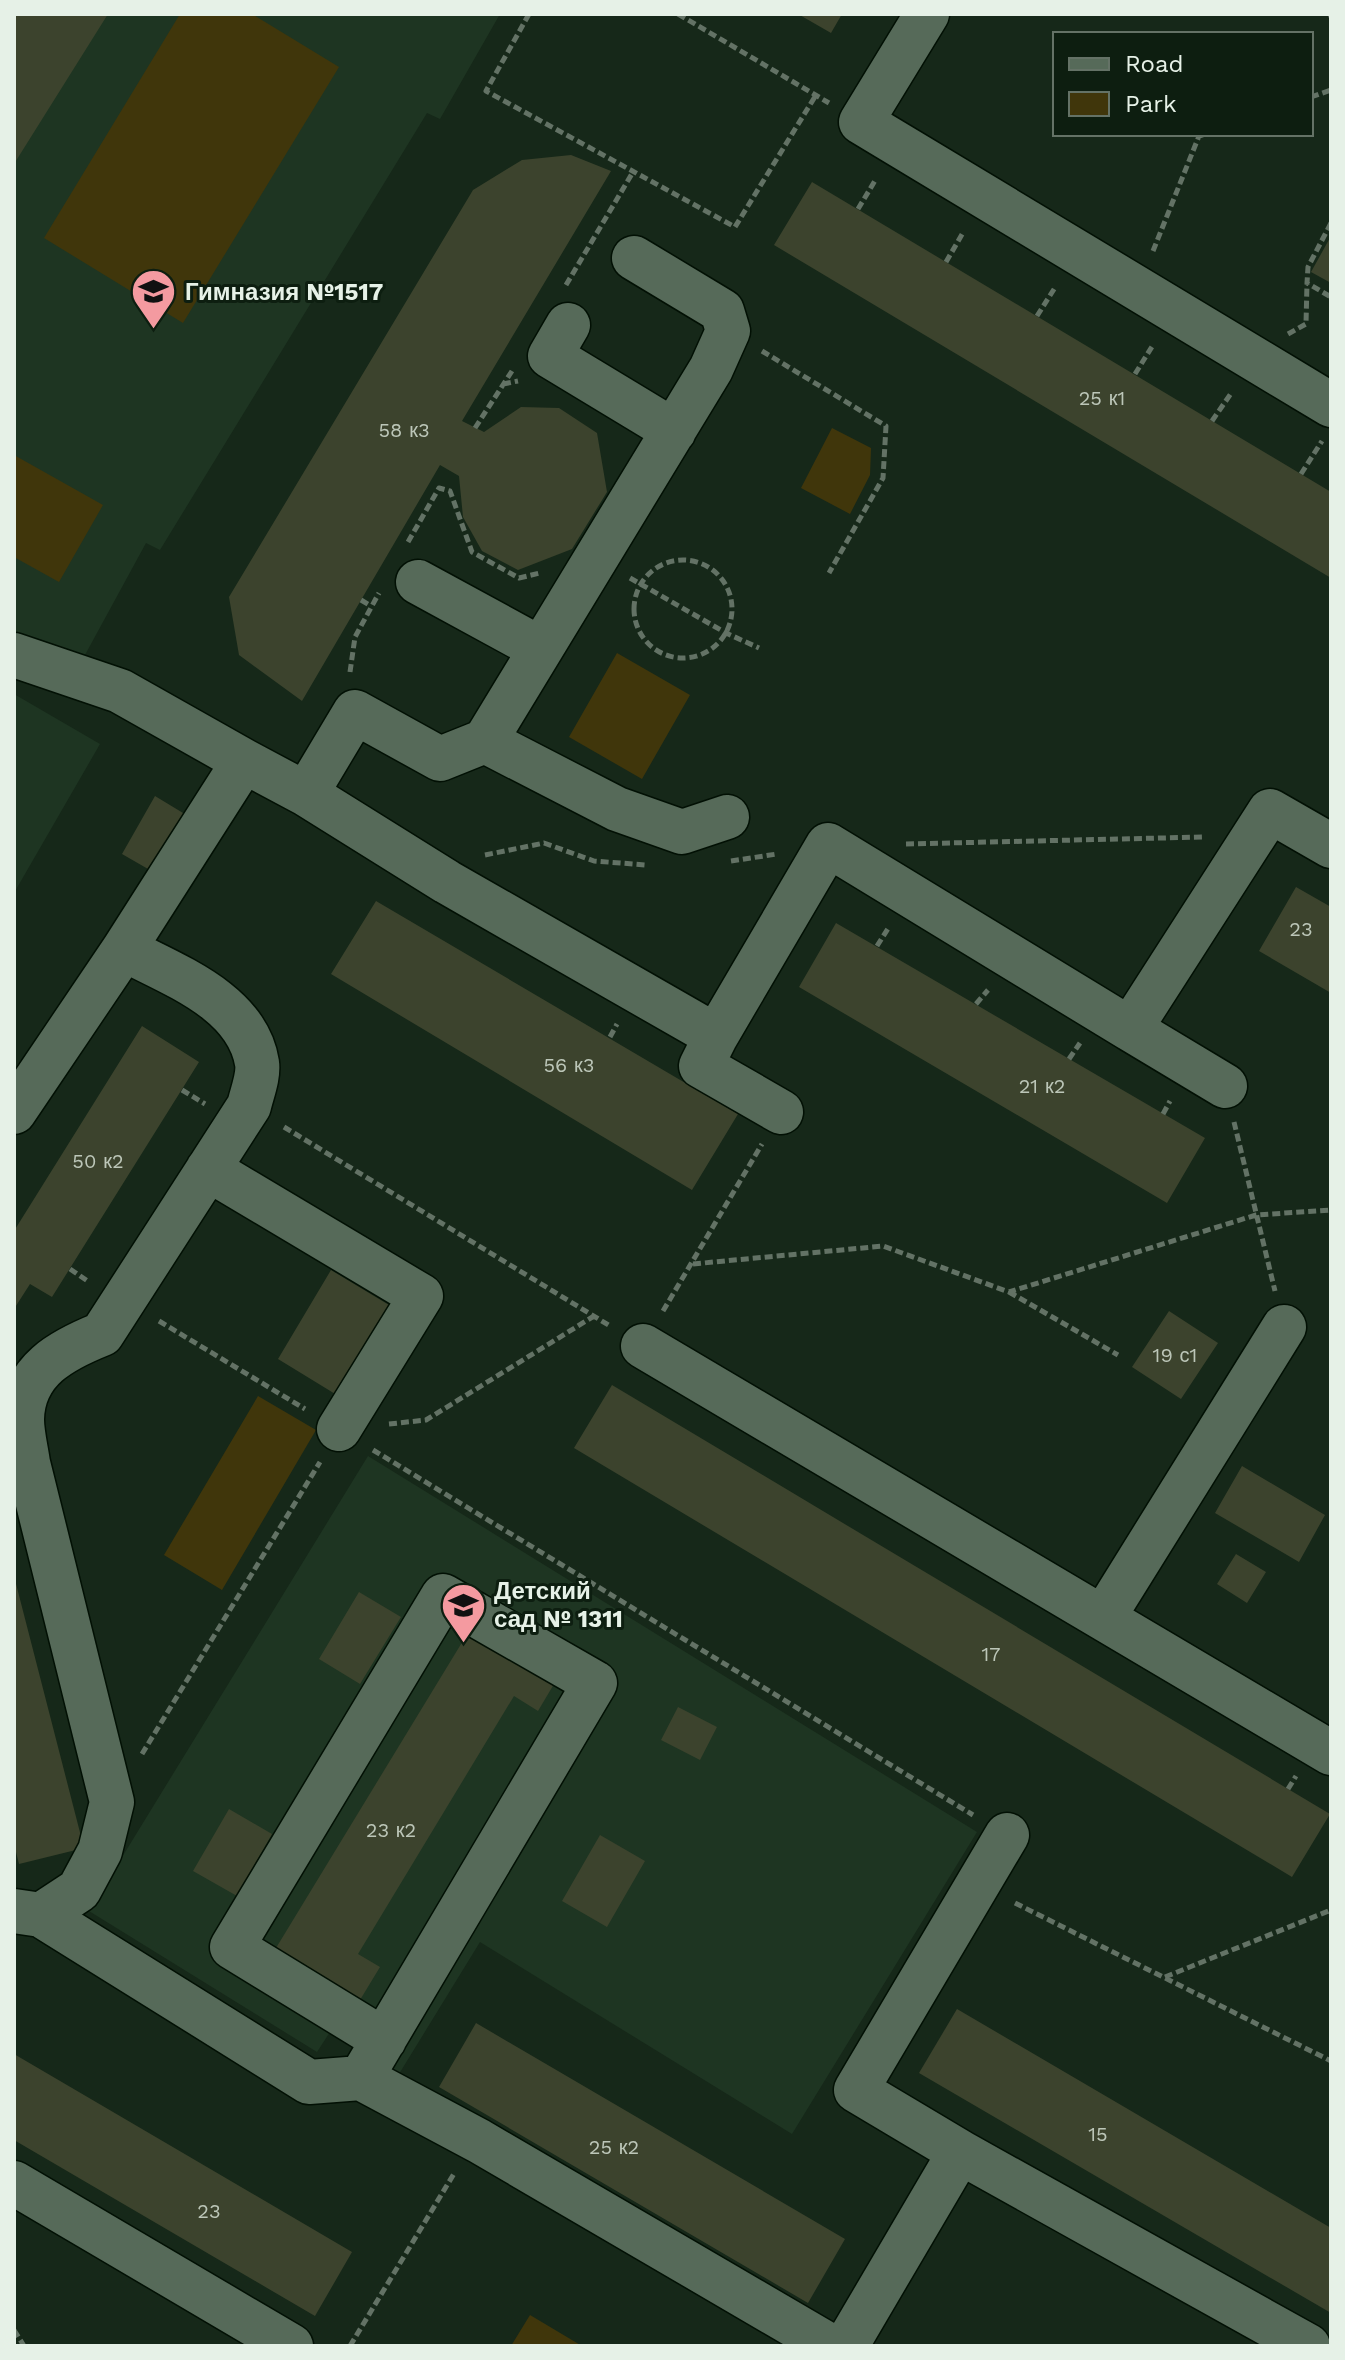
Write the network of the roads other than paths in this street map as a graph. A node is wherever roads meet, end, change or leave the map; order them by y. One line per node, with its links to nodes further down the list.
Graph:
1 (927, 14): 6 (lane)
2 (634, 258): 5 (lane)
3 (680, 319): 5 (lane)
4 (568, 325): 7 (lane)
5 (725, 338): 7 (lane)
6 (1327, 421)
7 (674, 431): 9 (lane)
8 (400, 574): 9 (lane)
9 (541, 649): 11 (lane)
10 (14, 655): 12 (lane)
11 (483, 727): 13 (lane); 14 (lane)
12 (244, 761): 13 (lane); 16 (lane)
13 (306, 794): 18 (lane)
14 (727, 817)
15 (1331, 846): 17 (lane)
16 (124, 949): 20 (lane); 22 (lane)
17 (1130, 1029): 18 (lane); 19 (lane)
18 (716, 1036): 21 (lane)
19 (1225, 1086)
20 (14, 1112)
21 (781, 1112)
22 (208, 1169): 25 (lane); 29 (lane)
23 (1284, 1327): 26 (lane)
24 (643, 1346): 26 (lane)
25 (339, 1429)
26 (1103, 1618): 27 (lane)
27 (1331, 1753)
28 (1007, 1835): 32 (lane)
29 (28, 1913): 31 (lane)
30 (384, 2040): 30 (lane); 31 (lane)
31 (361, 2078): 35 (lane)
32 (960, 2152): 36 (lane); 37 (lane)
33 (14, 2183): 34 (lane)
34 (291, 2346)
35 (830, 2346)
36 (846, 2346)
37 (1308, 2346)

